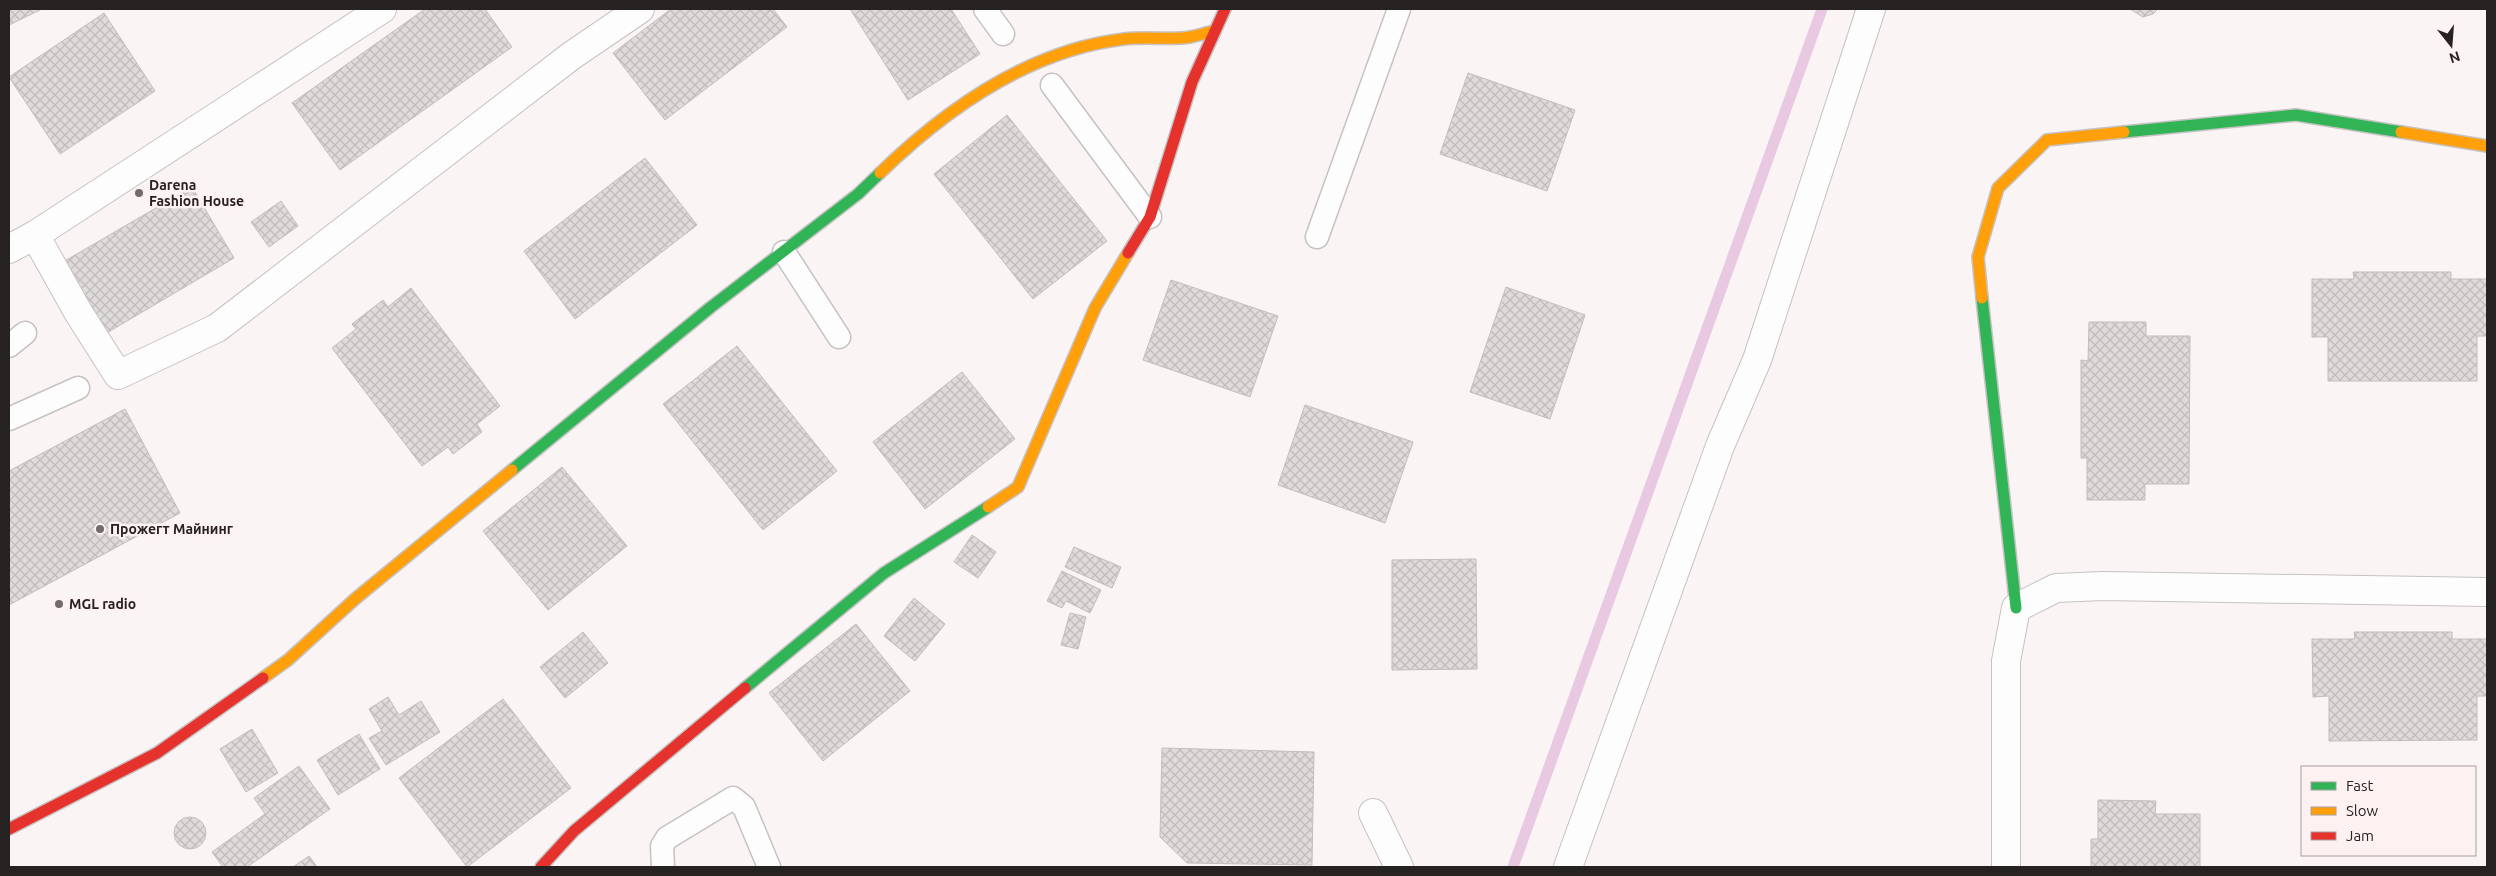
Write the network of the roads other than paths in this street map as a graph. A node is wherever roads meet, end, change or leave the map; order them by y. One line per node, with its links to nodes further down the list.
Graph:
1 (382, 9): 12 (street)
2 (640, 9): 12 (street)
3 (985, 9): 8 (lane)
4 (1225, 9): 7 (street)
5 (1399, 9): 13 (lane)
6 (1871, 9): 27 (street)
7 (1216, 31): 11 (street); 15 (street)
8 (1003, 34)
9 (1052, 85): 11 (lane)
10 (2487, 146): 20 (street)
11 (1150, 217): 23 (street)
12 (35, 235): 14 (street)
13 (1317, 236)
14 (9, 249)
15 (784, 252): 16 (lane); 22 (street)
16 (839, 337)
17 (78, 388): 18 (lane)
18 (9, 418)
19 (2487, 592): 20 (street)
20 (2016, 608): 28 (street)
21 (1373, 813): 26 (street)
22 (9, 829)
23 (544, 866)
24 (663, 867): 25 (lane)
25 (770, 867)
26 (1398, 867)
27 (1568, 867)
28 (2006, 867)

